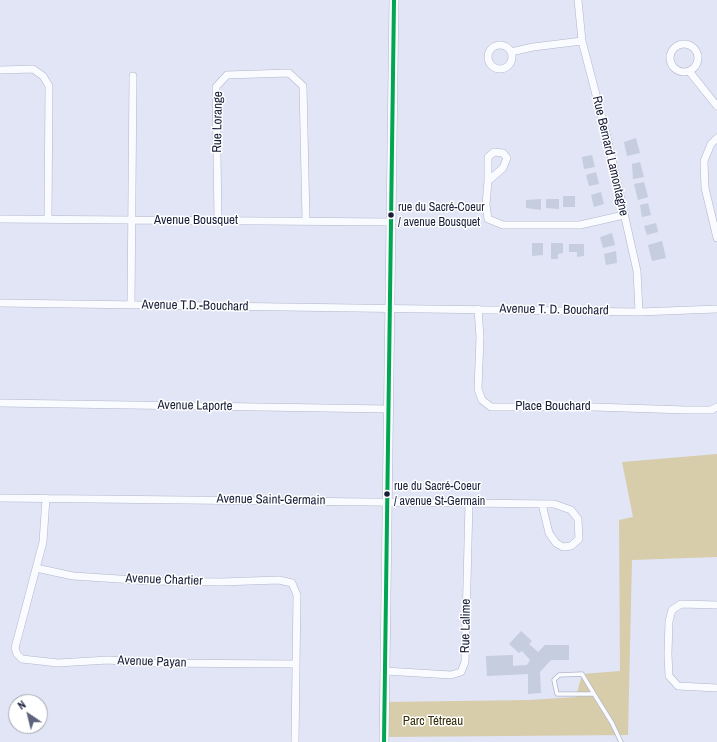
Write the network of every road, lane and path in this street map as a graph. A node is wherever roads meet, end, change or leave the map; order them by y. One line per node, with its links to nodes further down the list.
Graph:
1 (394, 0): 17 (street)
2 (578, 0): 3 (street, Rue Bernard Lamontagne)
3 (582, 41): 4 (street); 11 (street, Rue Bernard Lamontagne)
4 (511, 52)
5 (0, 70): 13 (street)
6 (689, 71): 6 (street); 8 (street)
7 (133, 76): 14 (street)
8 (717, 106)
9 (717, 138): 18 (street)
10 (488, 181): 11 (street)
11 (624, 215): 24 (street, Rue Bernard Lamontagne)
12 (0, 219): 13 (street, Avenue Bousquet)
13 (48, 219): 14 (street, Avenue Bousquet)
14 (132, 220): 15 (street, Avenue Bousquet); 20 (street)
15 (218, 221): 16 (street, Avenue Bousquet); 16 (street, Rue Lorange)
16 (306, 221): 17 (street, Avenue Bousquet)
17 (392, 222): 21 (street)
18 (717, 238)
19 (0, 303): 20 (street, Avenue T.D.-Bouchard)
20 (131, 305): 21 (street, Avenue T.D.-Bouchard)
21 (391, 309): 22 (street, Avenue T. D. Bouchard); 27 (street)
22 (478, 309): 24 (street, Avenue T. D. Bouchard); 26 (street, Place Bouchard)
23 (717, 309): 24 (street, Avenue T. D. Bouchard)
24 (639, 312)
25 (0, 403): 27 (street, Avenue Laporte)
26 (717, 407)
27 (389, 409): 30 (street)
28 (0, 498): 29 (street, Avenue Saint-Germain)
29 (46, 498): 30 (street, Avenue Saint-Germain); 33 (street)
30 (388, 502): 31 (street, Avenue Saint-Germain); 36 (street)
31 (469, 502): 32 (street, Avenue Saint-Germain); 36 (street, Rue Lalime)
32 (542, 504): 32 (street, Avenue Saint-Germain)
33 (36, 568): 35 (street, Avenue Chartier); 35 (street, Avenue Payan)
34 (717, 605): 37 (street)
35 (296, 664): 39 (street)
36 (385, 671): 40 (street)
37 (717, 688)
38 (594, 694): 38 (lane); 41 (lane)
39 (295, 742)
40 (384, 742)
41 (621, 742)

